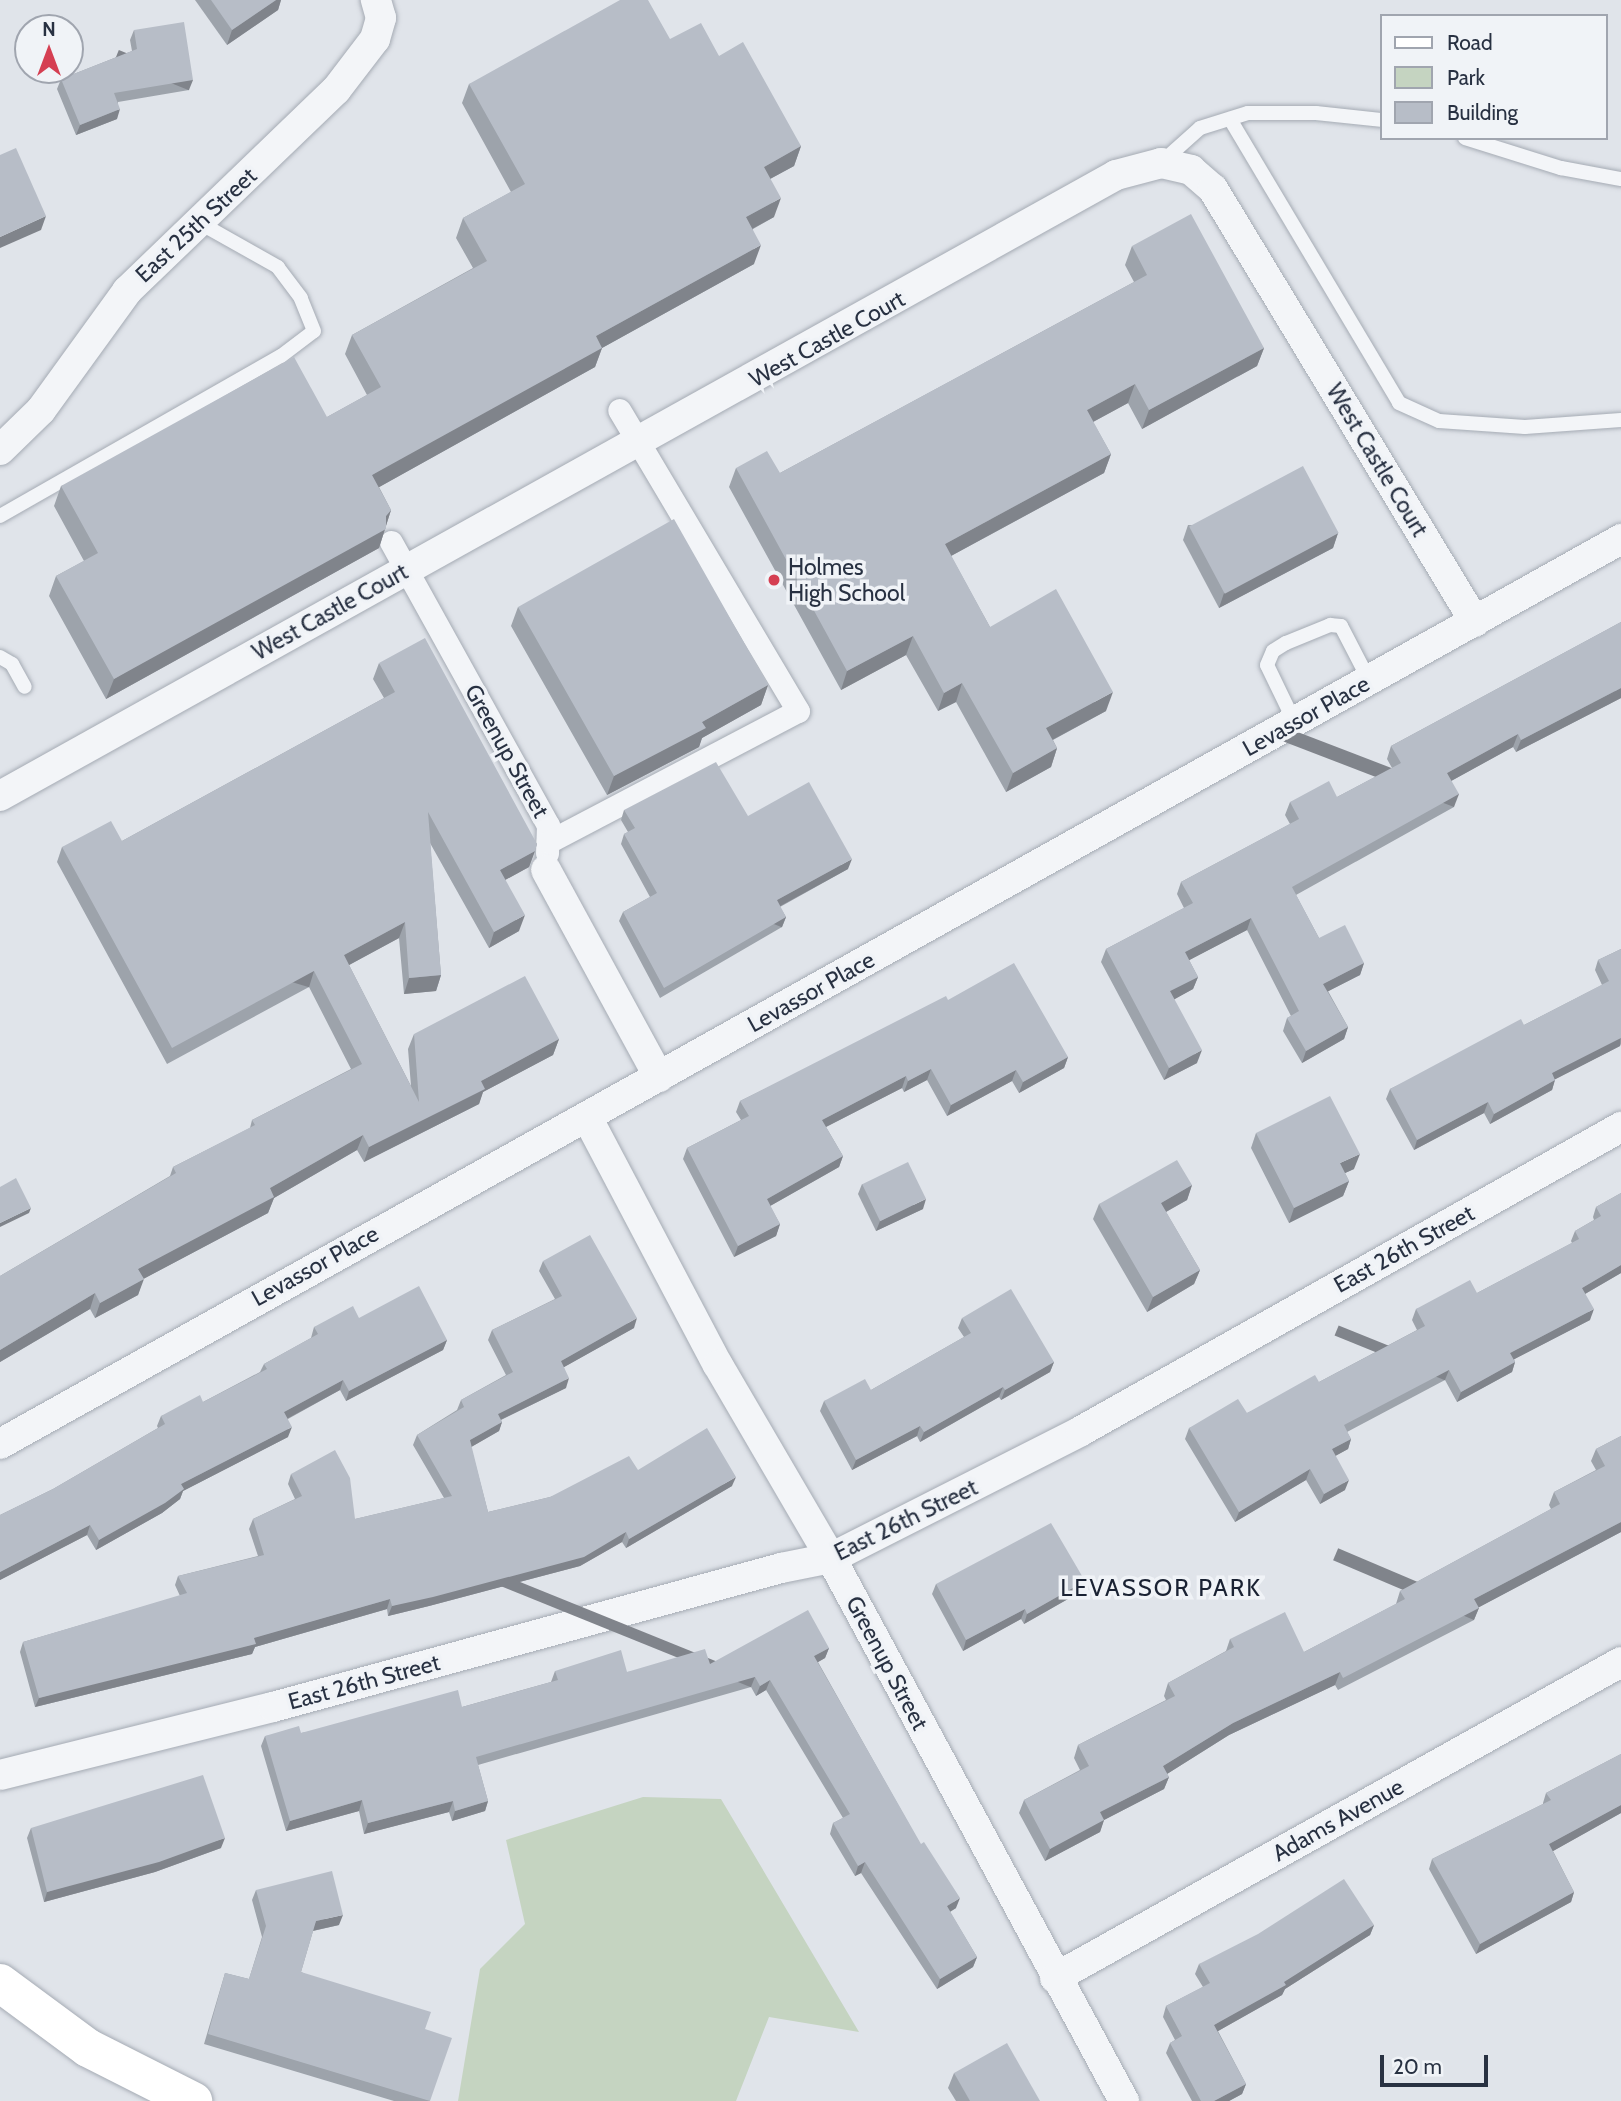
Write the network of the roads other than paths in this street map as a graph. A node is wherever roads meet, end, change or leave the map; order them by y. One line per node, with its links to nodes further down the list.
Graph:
1 (376, 0): 7 (street, East 25th Street)
2 (1230, 119): 3 (lane); 5 (lane); 9 (lane)
3 (1380, 120)
4 (1471, 140): 6 (lane)
5 (1161, 163): 10 (street, West Castle Court); 16 (street, West Castle Court)
6 (1621, 179)
7 (198, 221): 11 (street, East 25th Street); 12 (lane)
8 (619, 410): 10 (street)
9 (1621, 420)
10 (637, 442): 15 (street, West Castle Court); 22 (street)
11 (0, 450)
12 (0, 516)
13 (1621, 538): 16 (street, Levassor Place)
14 (391, 541): 15 (street, Greenup Street)
15 (407, 568): 21 (street, West Castle Court); 22 (street, Greenup Street)
16 (1475, 622): 18 (street, Levassor Place)
17 (0, 657): 19 (lane)
18 (1369, 680): 20 (street, Levassor Place); 20 (lane)
19 (25, 687)
20 (1295, 723): 23 (street, Levassor Place)
21 (0, 796)
22 (547, 856): 23 (street, Greenup Street)
23 (659, 1077): 24 (street, Levassor Place)
24 (587, 1117): 26 (street, Levassor Place); 27 (street, Greenup Street)
25 (1621, 1127): 27 (street, East 26th Street)
26 (0, 1444)
27 (831, 1558): 29 (street, East 26th Street); 30 (street, Greenup Street)
28 (1621, 1662): 30 (street, Adams Avenue)
29 (0, 1775)
30 (1055, 1978): 33 (street, Greenup Street)
31 (0, 1983): 32 (main road)
32 (193, 2101)
33 (1124, 2101)

